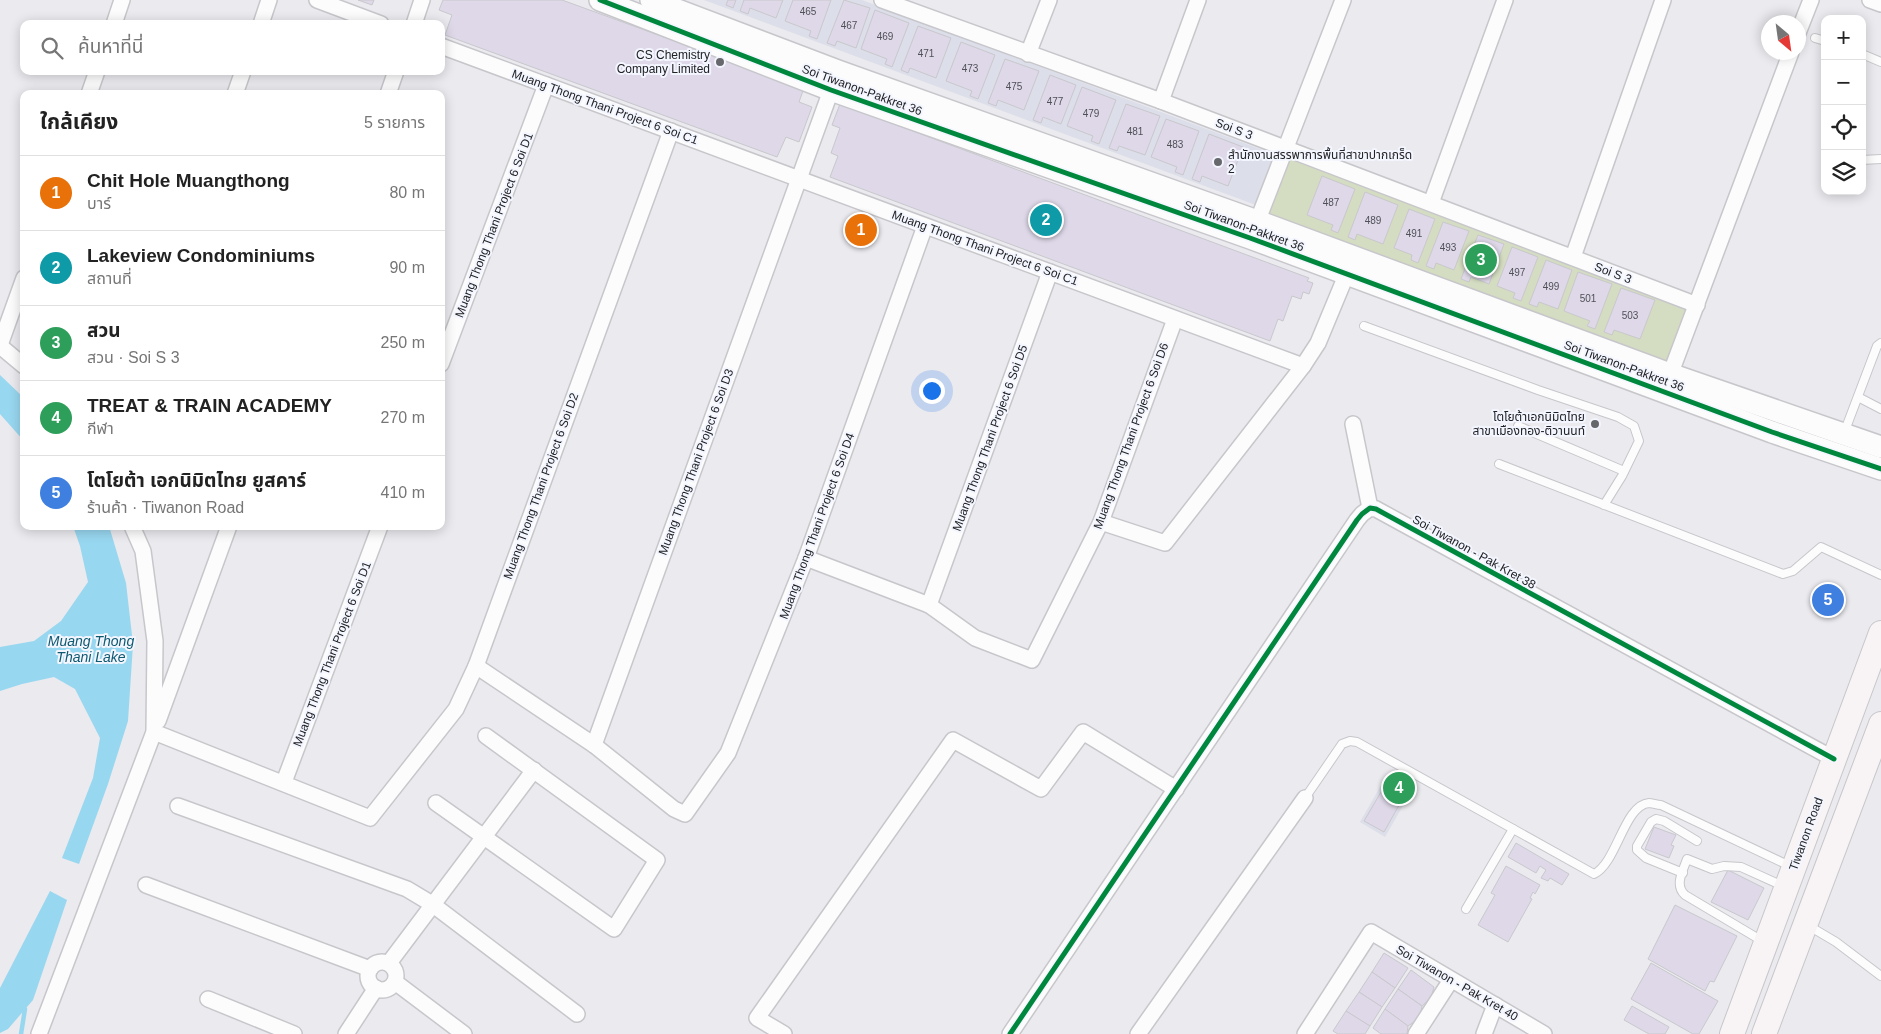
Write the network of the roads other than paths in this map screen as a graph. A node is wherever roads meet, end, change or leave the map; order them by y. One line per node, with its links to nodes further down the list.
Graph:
1 (122, 0): 18 (street)
2 (269, 0): 19 (street)
3 (317, 0): 20 (street)
4 (422, 0): 21 (street)
5 (600, 0): 32 (street, Soi Tiwanon-Pakkret 36)
6 (651, 0): 32 (street, Soi Tiwanon-Pakkret 36)
7 (882, 0): 15 (street, Soi S 3)
8 (1048, 0): 25 (street)
9 (1198, 0): 37 (street)
10 (1344, 0): 39 (street)
11 (1505, 0): 43 (street)
12 (1663, 0): 46 (street)
13 (1811, 0): 17 (street)
14 (1870, 0): 16 (street)
15 (901, 3): 25 (street, Soi S 3)
16 (1881, 4)
17 (1805, 15)
18 (115, 20)
19 (262, 20)
20 (370, 20)
21 (415, 20)
22 (1815, 38): 23 (lane)
23 (1821, 40)
24 (445, 47): 33 (street, Muang Thong Thani Project 6 Soi C1)
25 (1028, 54): 37 (street, Soi S 3)
26 (1866, 56): 28 (lane)
27 (1788, 60): 50 (street)
28 (1881, 62)
29 (96, 75): 34 (street)
30 (242, 75): 35 (street)
31 (395, 75): 36 (street)
32 (834, 80): 42 (street, Muang Thong Thani Project 6 Soi D3); 45 (street, Soi Tiwanon-Pakkret 36)
33 (546, 85): 38 (street, Muang Thong Thani Project 6 Soi C1); 55 (street, Muang Thong Thani Project 6 Soi D1)
34 (90, 90)
35 (236, 90)
36 (389, 90)
37 (1161, 101): 39 (street, Soi S 3)
38 (671, 131): 42 (street, Muang Thong Thani Project 6 Soi C1); 80 (street, Muang Thong Thani Project 6 Soi D2)
39 (1286, 149): 43 (street, Soi S 3); 45 (street)
40 (1881, 159): 41 (lane)
41 (1866, 160)
42 (798, 179): 44 (street, Muang Thong Thani Project 6 Soi C1); 84 (street, Muang Thong Thani Project 6 Soi D3)
43 (1431, 204): 46 (street, Soi S 3)
44 (925, 226): 48 (street, Muang Thong Thani Project 6 Soi C1); 76 (street, Muang Thong Thani Project 6 Soi D4)
45 (1254, 229): 47 (street, Soi Tiwanon-Pakkret 36)
46 (1573, 258): 50 (street, Soi S 3)
47 (1350, 265): 57 (street); 58 (street, Soi Tiwanon-Pakkret 36)
48 (1050, 272): 51 (street, Muang Thong Thani Project 6 Soi C1); 78 (street, Muang Thong Thani Project 6 Soi D5)
49 (20, 289): 54 (street)
50 (1697, 305): 58 (street)
51 (1175, 318): 57 (street, Muang Thong Thani Project 6 Soi C1); 72 (street, Muang Thong Thani Project 6 Soi D6)
52 (1364, 326): 69 (lane)
53 (1881, 343): 59 (lane)
54 (0, 346): 56 (street)
55 (445, 353)
56 (20, 363)
57 (1303, 366): 72 (street)
58 (1667, 383): 61 (street, Soi Tiwanon-Pakkret 36); 64 (street, Soi Tiwanon-Pakkret 36)
59 (1858, 397): 60 (lane); 65 (lane)
60 (1881, 409)
61 (1780, 412): 64 (street); 65 (street, Soi Tiwanon-Pakkret 36)
62 (1353, 424): 71 (street)
63 (1518, 426): 69 (lane)
64 (1772, 432): 68 (street, Soi Tiwanon-Pakkret 36)
65 (1844, 434): 66 (street, Soi Tiwanon-Pakkret 36)
66 (1881, 447)
67 (1499, 464): 70 (lane)
68 (1881, 469)
69 (1624, 471): 70 (lane)
70 (1604, 505): 77 (lane)
71 (1370, 508): 85 (street, Soi Tiwanon - Pak Kret 38); 88 (street)
72 (1101, 522): 78 (street, Muang Thong Thani Project 6 Soi D6)
73 (134, 530): 82 (street)
74 (228, 530): 82 (street)
75 (378, 530): 87 (street, Muang Thong Thani Project 6 Soi D1)
76 (806, 558): 78 (street); 84 (street, Muang Thong Thani Project 6 Soi D4)
77 (1881, 575)
78 (929, 605)
79 (1881, 633): 85 (main road, Tiwanon Road)
80 (476, 666): 84 (street); 87 (street, Muang Thong Thani Project 6 Soi D2)
81 (1881, 724): 100 (main road)
82 (154, 732): 87 (street); 111 (street)
83 (486, 736): 86 (street)
84 (594, 745)
85 (1834, 759): 96 (main road, Tiwanon Road)
86 (534, 770): 93 (street); 93 (street)
87 (284, 782)
88 (1176, 789): 115 (street); 116 (street)
89 (1305, 798): 92 (lane); 117 (street)
90 (436, 803): 93 (street)
91 (178, 806): 98 (street)
92 (1513, 829): 96 (lane); 99 (lane)
93 (484, 836): 98 (street)
94 (1697, 841): 95 (lane)
95 (1682, 873): 96 (lane); 101 (lane)
96 (1790, 878): 101 (main road, Tiwanon Road)
97 (146, 885): 103 (street)
98 (432, 904): 102 (street); 110 (street)
99 (1466, 909)
100 (1806, 924): 104 (lane); 123 (main road)
101 (1766, 942): 122 (main road, Tiwanon Road)
102 (389, 963): 103 (street); 106 (street)
103 (370, 969): 107 (street)
104 (1881, 976)
105 (1452, 980): 109 (street, Soi Tiwanon - Pak Kret 40); 118 (street, Soi Tiwanon - Pak Kret 40); 119 (street)
106 (395, 982): 107 (street); 114 (street)
107 (376, 988): 113 (street)
108 (208, 999): 112 (street)
109 (1495, 1005): 120 (street); 121 (street, Soi Tiwanon - Pak Kret 40)
110 (577, 1014)
111 (39, 1034)
112 (294, 1034)
113 (346, 1034)
114 (464, 1034)
115 (784, 1034)
116 (1010, 1034)
117 (1138, 1034)
118 (1305, 1034)
119 (1416, 1034)
120 (1484, 1034)
121 (1544, 1034)
122 (1732, 1034)
123 (1764, 1034)

